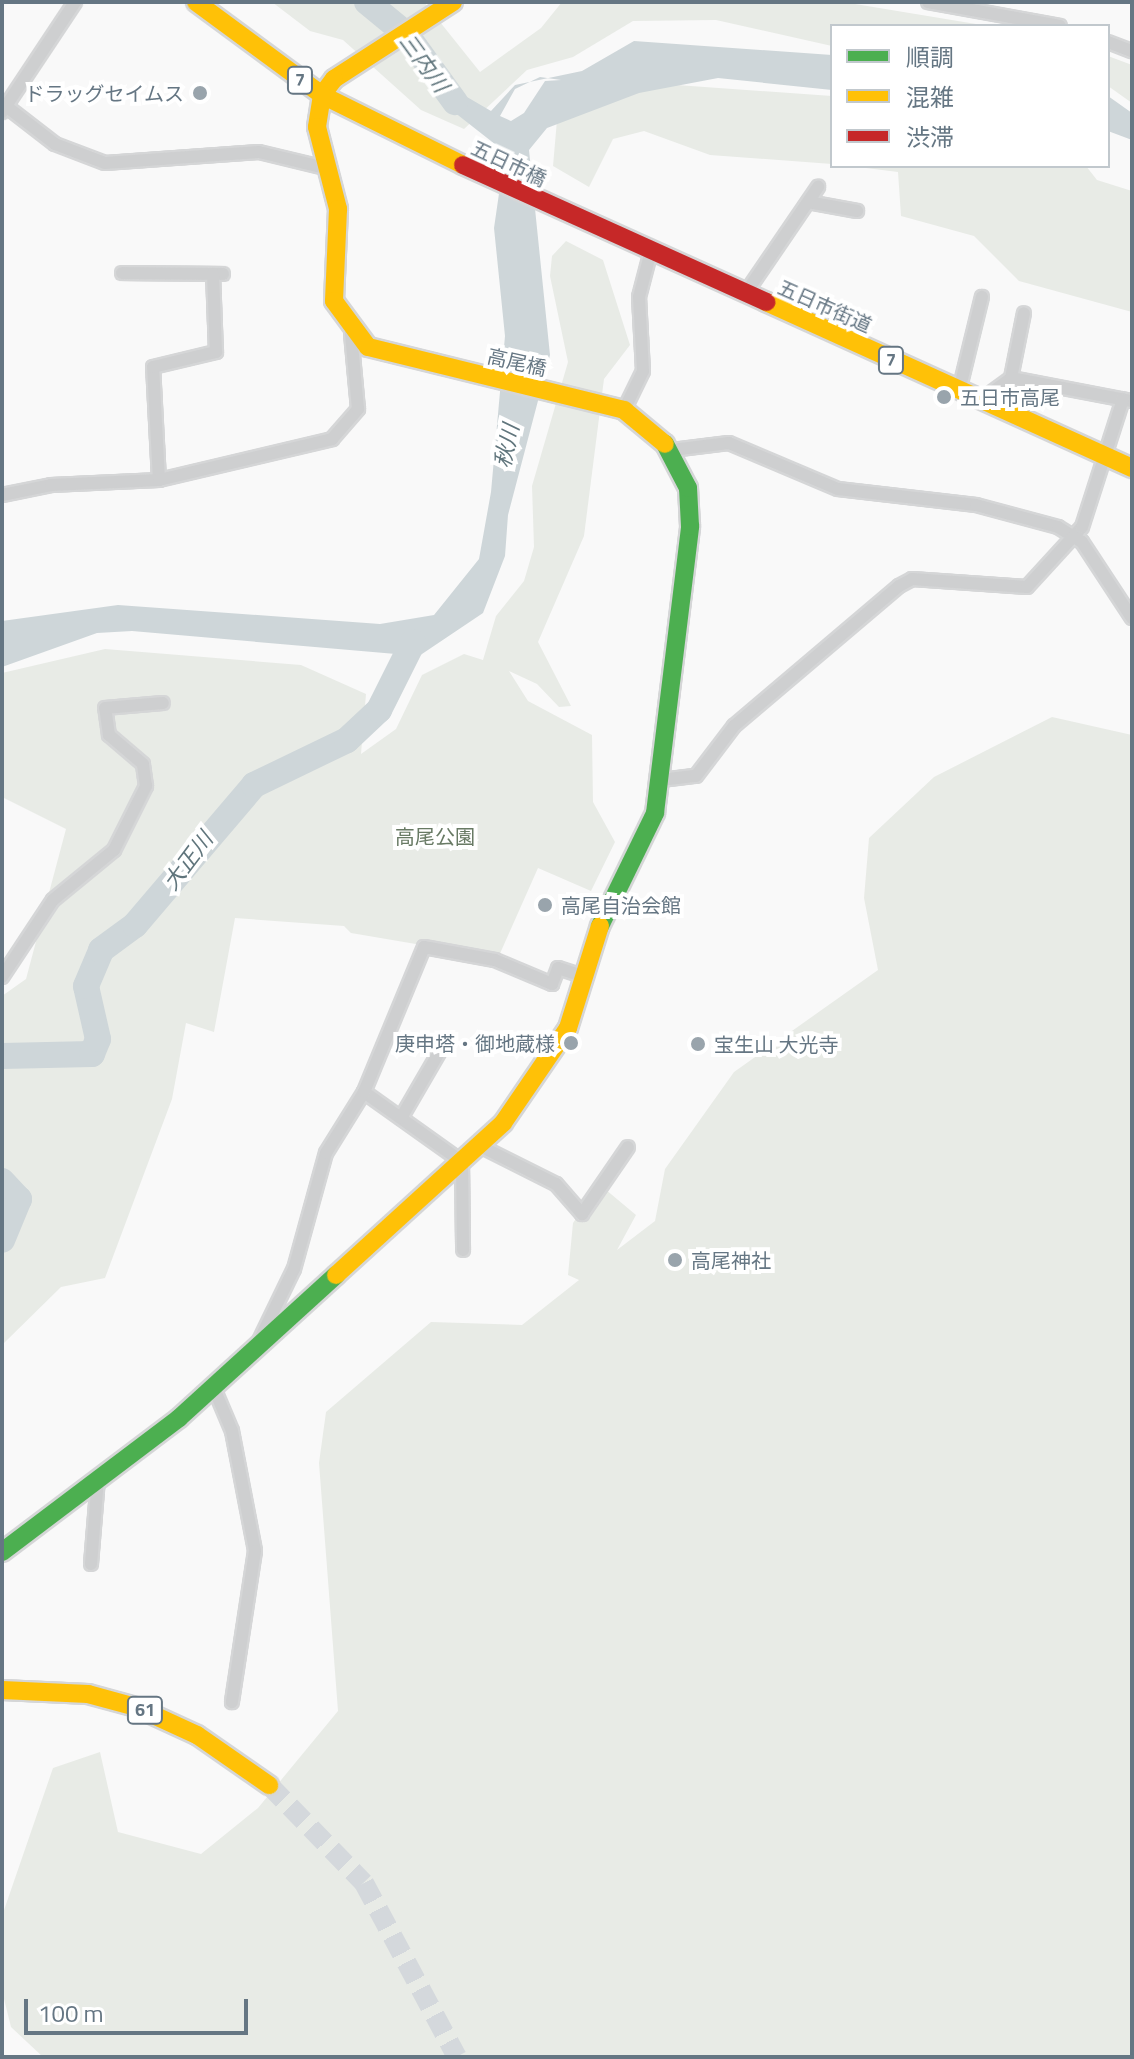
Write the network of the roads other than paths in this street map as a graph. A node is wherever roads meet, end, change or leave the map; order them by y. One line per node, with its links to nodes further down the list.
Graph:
1 (75, 2): 9 (street)
2 (196, 2): 8 (street, 7)
3 (453, 2): 8 (street)
4 (928, 2): 5 (street)
5 (1049, 24)
6 (1110, 43): 7 (street)
7 (1132, 51)
8 (322, 95): 10 (street); 14 (street, 五日市橋 / 7)
9 (3, 107): 10 (street)
10 (330, 169): 20 (street)
11 (818, 187): 12 (street)
12 (808, 202): 13 (street); 17 (street)
13 (857, 211)
14 (587, 222): 15 (street, 五日市街道 / 7)
15 (651, 251): 17 (street, 五日市街道 / 7); 25 (street)
16 (122, 273): 29 (street)
17 (745, 294): 22 (street, 五日市街道 / 7)
18 (982, 297): 22 (street)
19 (1024, 313): 21 (street)
20 (351, 333): 25 (street, 高尾橋); 29 (street)
21 (1011, 378): 23 (street); 24 (street)
22 (959, 391): 23 (street, 五日市街道 / 7)
23 (981, 400): 27 (street, 五日市街道 / 7)
24 (1128, 400): 27 (street)
25 (624, 410): 26 (street)
26 (672, 450): 31 (street); 34 (street)
27 (1106, 457): 28 (street, 五日市街道 / 7); 31 (street)
28 (1132, 468)
29 (159, 480): 30 (street)
30 (2, 495)
31 (1073, 537): 32 (street); 34 (street)
32 (1132, 618)
33 (163, 703): 35 (street)
34 (661, 780): 36 (street)
35 (2, 977)
36 (586, 977): 38 (street); 40 (street)
37 (440, 1051): 39 (street)
38 (364, 1092): 39 (street); 44 (street)
39 (401, 1118): 42 (street)
40 (480, 1146): 41 (street); 42 (street)
41 (628, 1147)
42 (462, 1162): 43 (street); 44 (street)
43 (463, 1250)
44 (256, 1348): 45 (street)
45 (213, 1386): 46 (street); 50 (street)
46 (98, 1479): 47 (street); 48 (street)
47 (2, 1552)
48 (91, 1564)
49 (2, 1690): 51 (street, 61)
50 (232, 1702)
51 (269, 1785)

